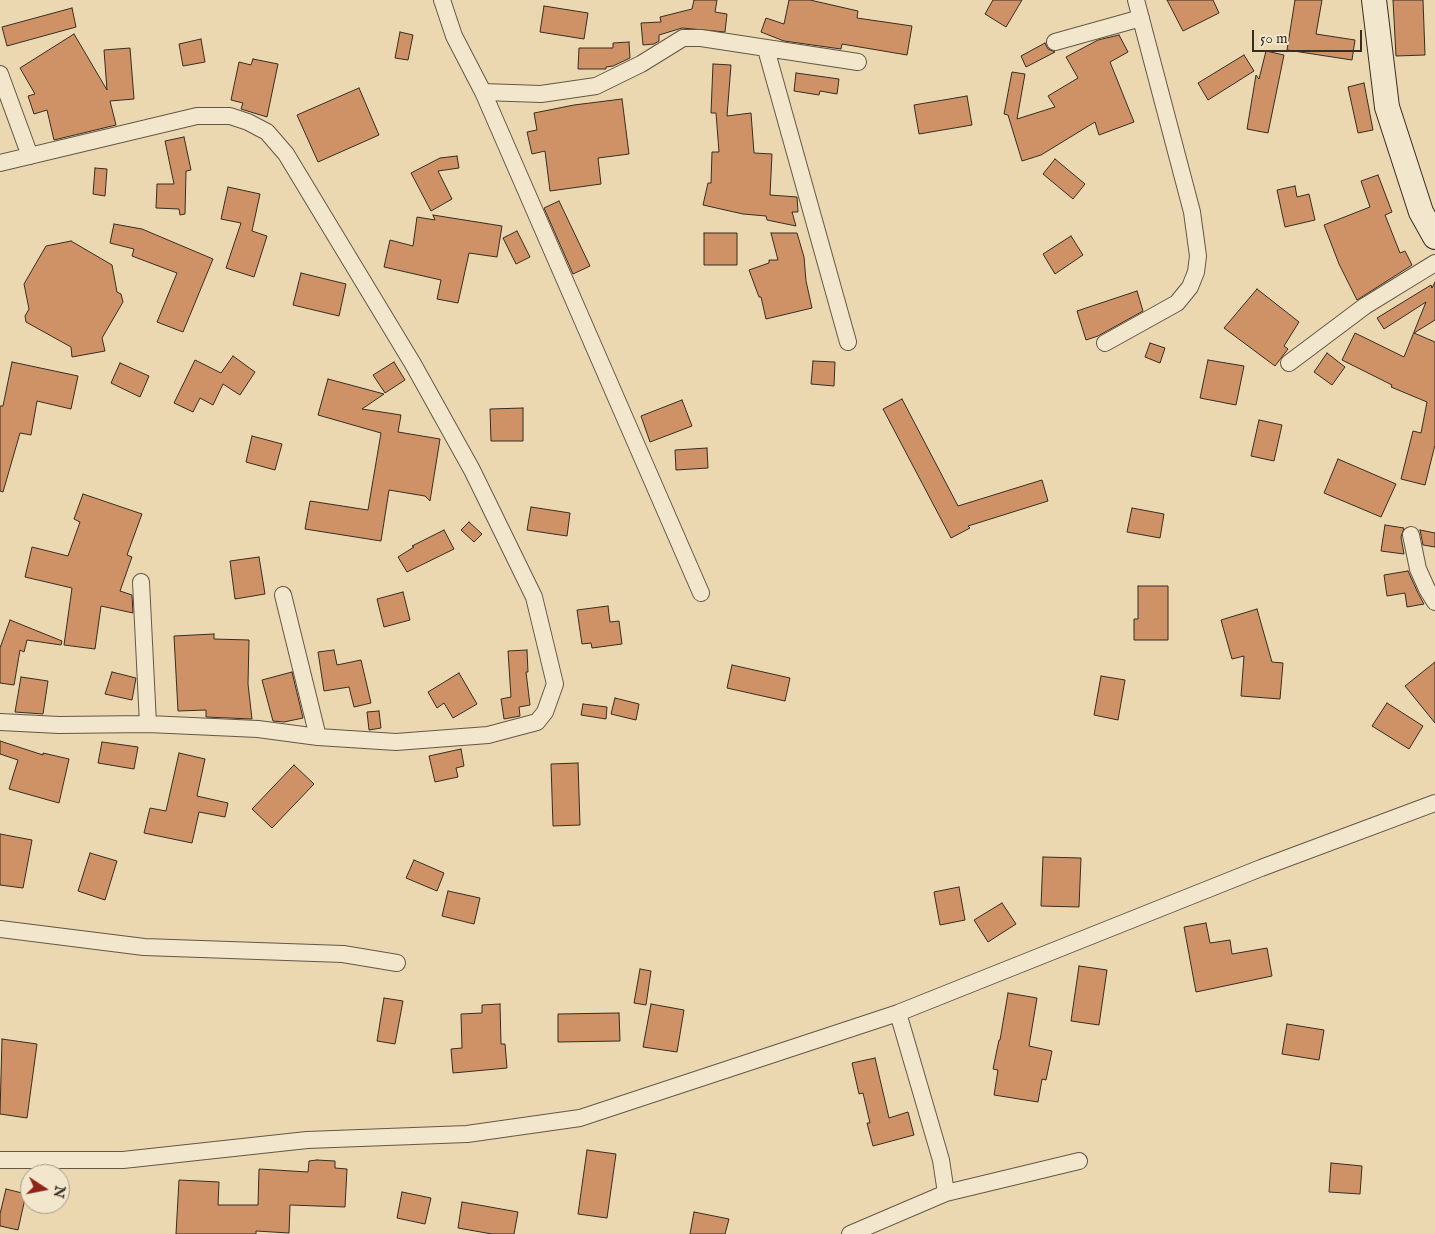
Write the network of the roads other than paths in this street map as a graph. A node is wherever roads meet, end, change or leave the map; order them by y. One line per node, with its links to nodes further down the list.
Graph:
1 (442, 0): 9 (street)
2 (1136, 0): 4 (street)
3 (1374, 0): 12 (street)
4 (1141, 18): 5 (street); 15 (street)
5 (1055, 42)
6 (766, 49): 7 (street); 9 (street); 14 (street)
7 (858, 62)
8 (0, 74): 10 (street)
9 (483, 92): 19 (street)
10 (30, 156): 11 (street); 24 (street)
11 (0, 163)
12 (1435, 237)
13 (1435, 263): 16 (street)
14 (848, 342)
15 (1105, 343)
16 (1289, 364)
17 (1411, 535): 21 (street)
18 (141, 582): 23 (street)
19 (701, 593)
20 (283, 595): 24 (street)
21 (1435, 602)
22 (0, 722): 23 (street)
23 (148, 724): 24 (street)
24 (318, 737)
25 (1435, 804): 28 (street)
26 (0, 929): 27 (street)
27 (397, 963)
28 (898, 1012): 29 (street); 31 (street)
29 (0, 1160)
30 (1079, 1161): 31 (street)
31 (946, 1193): 32 (street)
32 (850, 1234)

